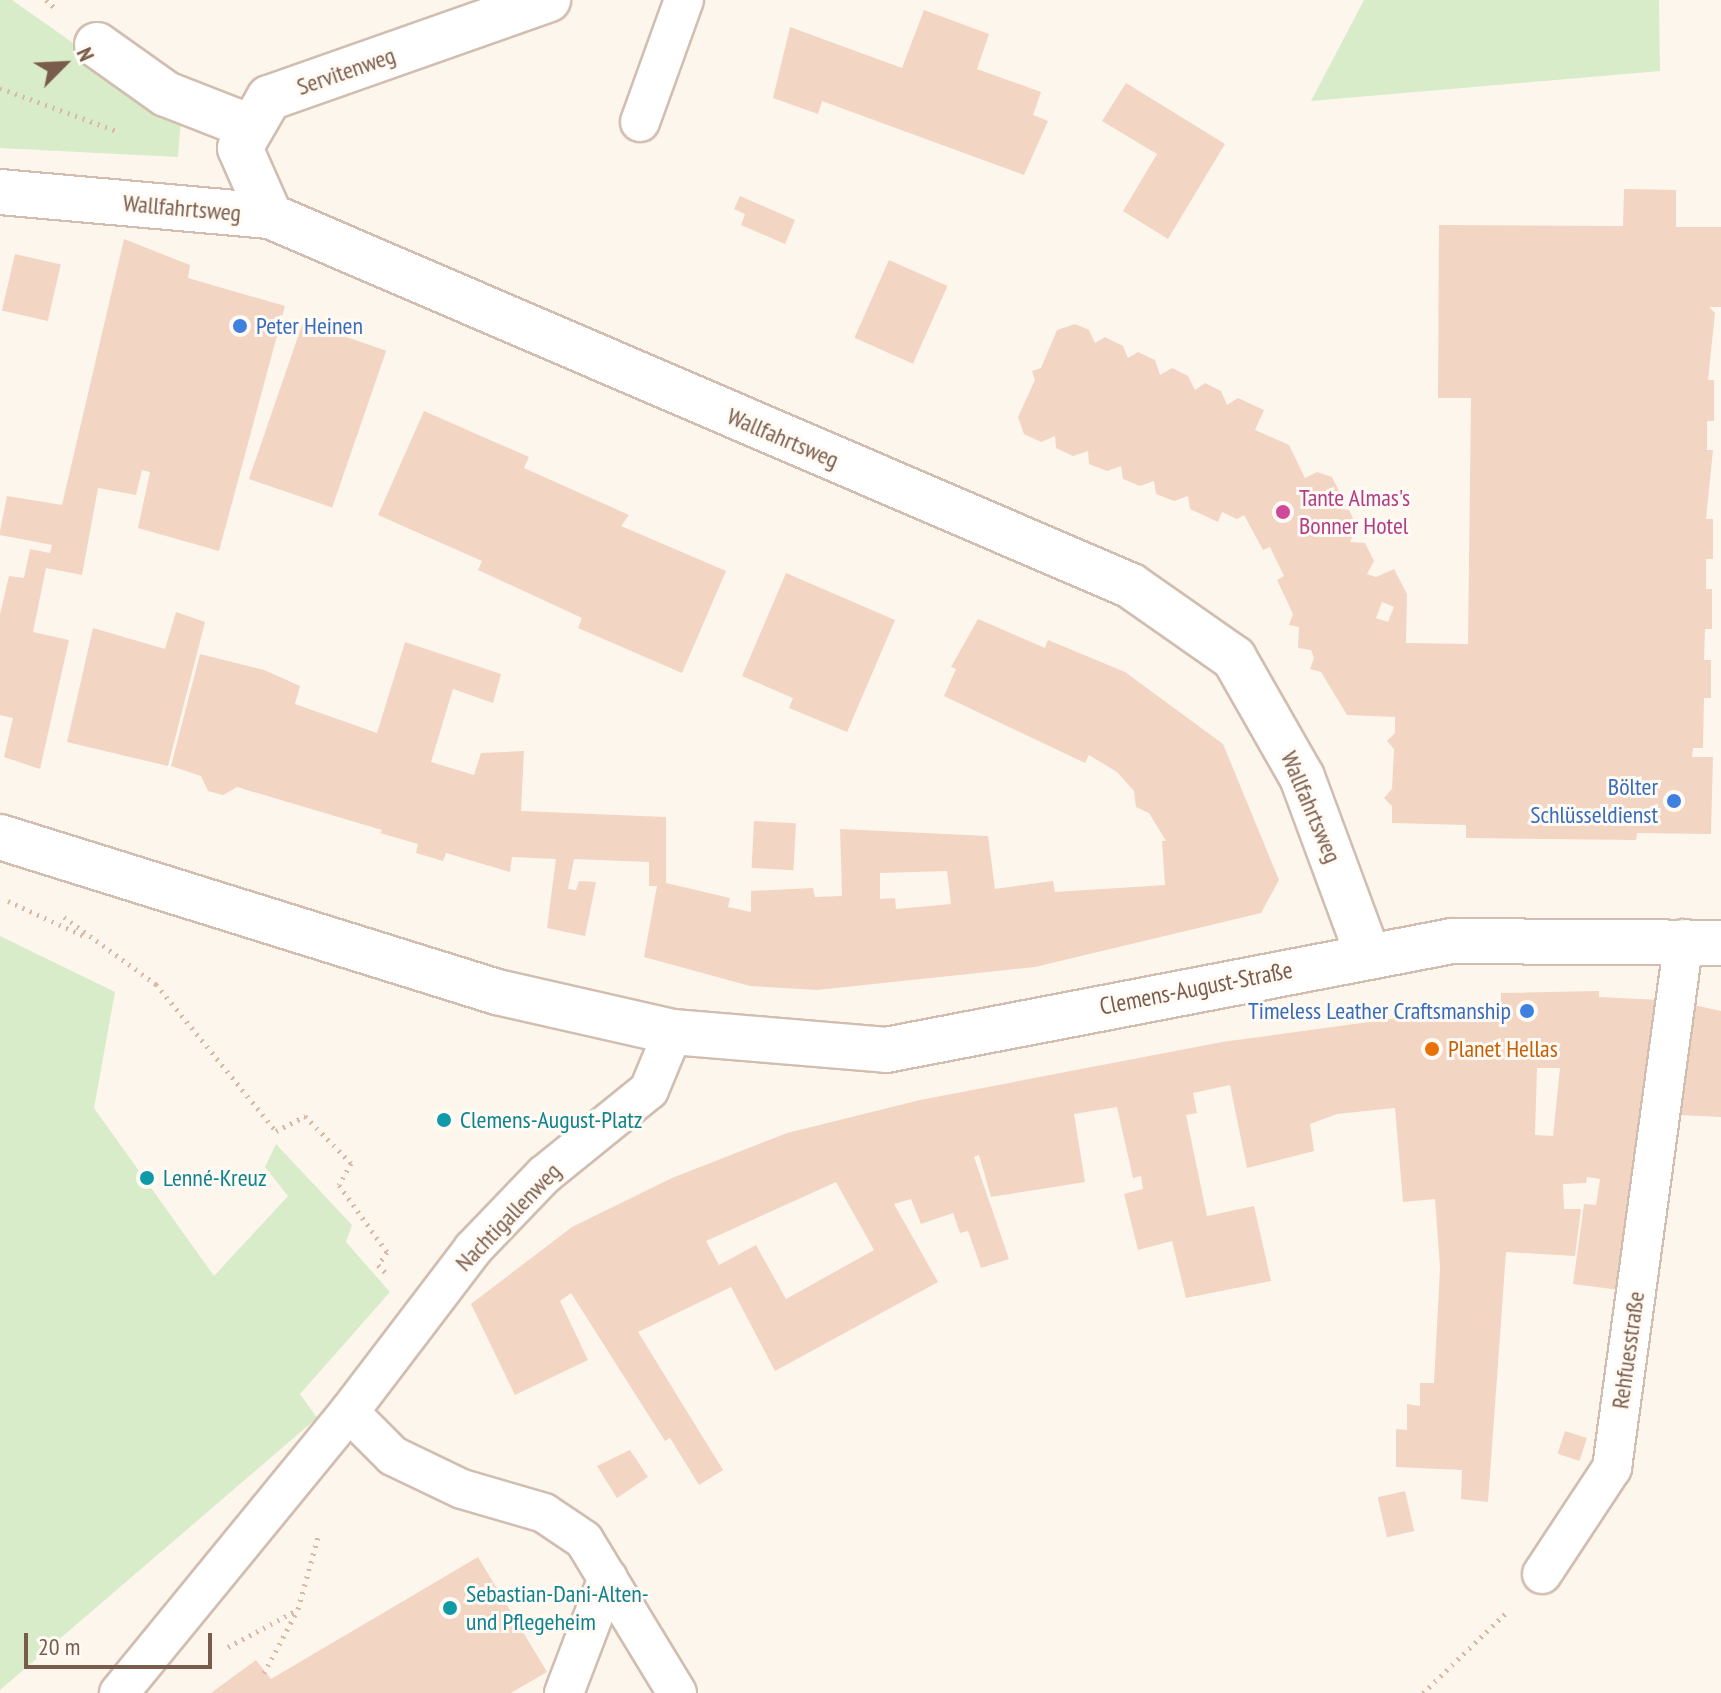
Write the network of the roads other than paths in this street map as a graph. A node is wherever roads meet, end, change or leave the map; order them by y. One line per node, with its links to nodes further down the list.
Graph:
1 (548, 0): 5 (street, Servitenweg)
2 (684, 0): 4 (lane)
3 (97, 45): 5 (street)
4 (640, 122)
5 (248, 126): 7 (street)
6 (0, 192): 7 (street, Wallfahrtsweg)
7 (270, 216): 10 (street, Wallfahrtsweg)
8 (14, 842): 11 (street)
9 (1702, 941): 10 (street, Clemens-August-Straße); 13 (lane, Rehfuesstraße)
10 (1368, 955): 11 (street, Clemens-August-Straße)
11 (673, 1032): 12 (lane, Nachtigallenweg)
12 (349, 1412): 14 (lane); 15 (lane, Nachtigallenweg)
13 (1542, 1574)
14 (608, 1578): 16 (lane); 17 (lane)
15 (119, 1693)
16 (564, 1693)
17 (677, 1693)

